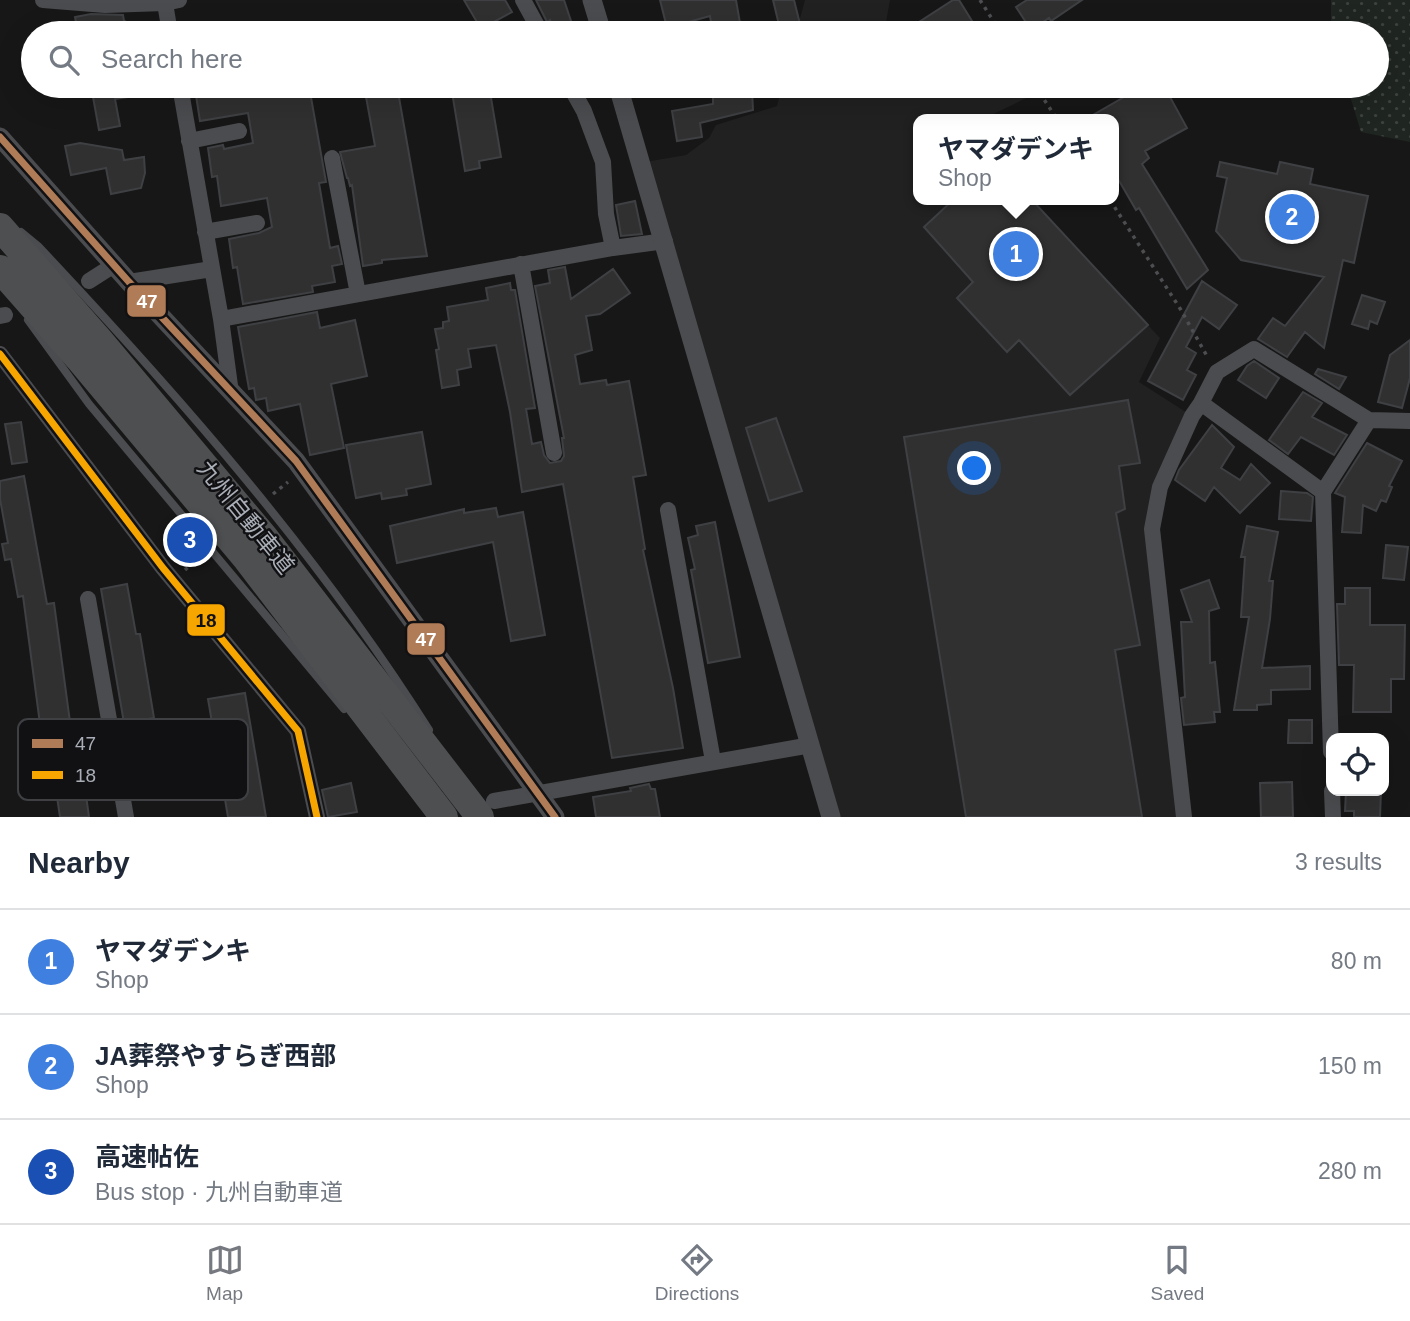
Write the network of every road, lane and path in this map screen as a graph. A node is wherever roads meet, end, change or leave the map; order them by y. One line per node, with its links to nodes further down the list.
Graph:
1 (43, 0): 5 (street)
2 (523, 0): 7 (street)
3 (592, 0): 8 (street)
4 (980, 0): 9 (path)
5 (172, 1): 6 (street)
6 (171, 21)
7 (534, 21)
8 (598, 21)
9 (993, 21)
10 (182, 98): 17 (street)
11 (577, 98): 25 (street)
12 (622, 98): 24 (street)
13 (1043, 98): 14 (path)
14 (1055, 114)
15 (239, 131): 17 (street)
16 (0, 137): 27 (street)
17 (189, 141): 23 (street)
18 (332, 158): 33 (street)
19 (1113, 205): 37 (path)
20 (0, 215): 53 (lane)
21 (257, 223): 23 (street)
22 (0, 227): 60 (highway, 九州自動車道)
23 (205, 232): 28 (street)
24 (665, 241): 25 (street); 54 (street)
25 (613, 248): 26 (street)
26 (521, 264): 33 (street); 42 (street)
27 (114, 265): 30 (street); 32 (street)
28 (212, 269): 32 (street); 35 (street)
29 (4, 281): 31 (lane); 63 (highway, 九州自動車道)
30 (89, 281)
31 (0, 282)
32 (129, 282): 38 (street)
33 (358, 294): 35 (street)
34 (24, 316): 50 (lane)
35 (221, 319): 38 (street)
36 (0, 354): 61 (street)
37 (1217, 372): 39 (street); 40 (street)
38 (231, 393): 58 (street)
39 (1201, 404): 45 (street); 66 (street)
40 (1369, 420): 41 (street); 45 (street)
41 (1410, 421)
42 (554, 453)
43 (293, 478): 44 (path)
44 (275, 491)
45 (1324, 492): 52 (street)
46 (668, 510): 57 (street)
47 (198, 558): 48 (path)
48 (183, 572)
49 (88, 599): 51 (street)
50 (351, 716)
51 (109, 719)
52 (1330, 733)
53 (435, 739)
54 (811, 745): 57 (street); 65 (street)
55 (386, 757): 62 (lane)
56 (449, 761): 60 (lane)
57 (713, 761): 58 (street)
58 (538, 793): 60 (street); 64 (street)
59 (1332, 796): 67 (street)
60 (486, 812)
61 (317, 817)
62 (438, 817)
63 (444, 817)
64 (555, 817)
65 (831, 817)
66 (1184, 817)
67 (1333, 817)

